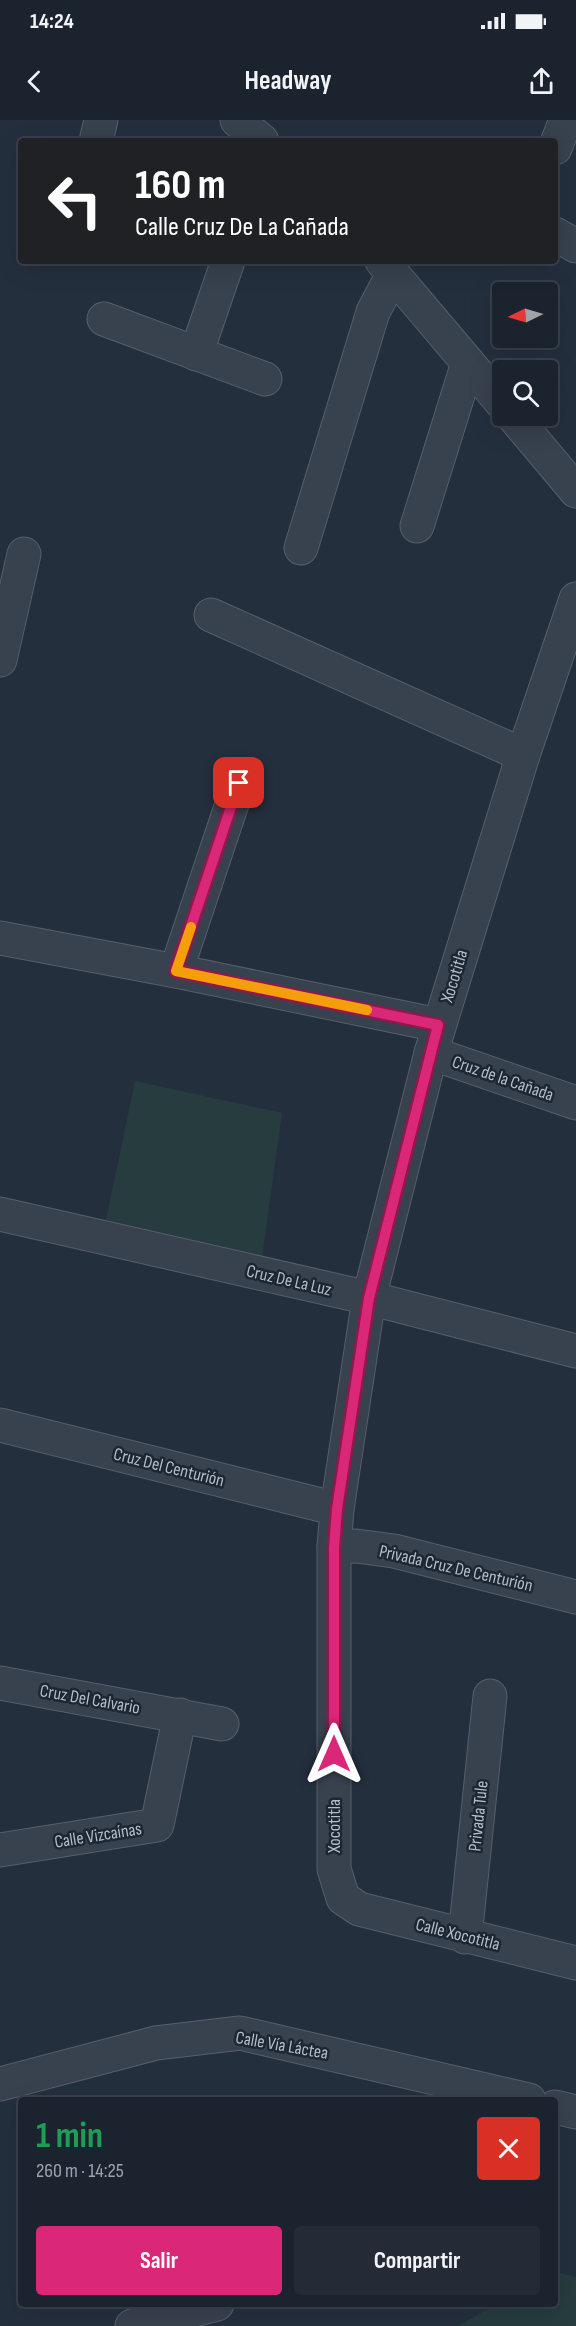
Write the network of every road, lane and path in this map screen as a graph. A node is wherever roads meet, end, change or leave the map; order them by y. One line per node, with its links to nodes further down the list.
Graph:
1 (101, 120): 4 (street)
2 (237, 120): 5 (street)
3 (566, 120): 6 (street)
4 (97, 138)
5 (258, 138)
6 (558, 140)
7 (558, 236): 8 (street)
8 (576, 246)
9 (227, 264): 12 (street)
10 (388, 267): 13 (street); 19 (street)
11 (104, 319): 12 (street)
12 (196, 354): 14 (street)
13 (468, 363): 15 (street); 18 (street)
14 (265, 379)
15 (492, 391)
16 (521, 426): 17 (street)
17 (576, 491)
18 (417, 526)
19 (301, 548)
20 (24, 554): 23 (street)
21 (576, 599): 24 (street, Xocotitla)
22 (211, 615): 24 (street)
23 (2, 643)
24 (523, 755): 28 (street, Xocotitla)
25 (239, 783): 27 (street)
26 (0, 939): 27 (street, Cruz de la Cañada)
27 (176, 971): 28 (street, Cruz de la Cañada)
28 (435, 1039): 29 (street, Cruz de la Cañada); 31 (street, Xocotitla)
29 (576, 1103)
30 (0, 1214): 31 (street, Cruz De La Luz)
31 (369, 1298): 32 (street, Cruz De La Luz); 34 (street, Xocotitla)
32 (576, 1351)
33 (0, 1425): 34 (street, Cruz Del Centurión)
34 (337, 1509): 35 (street, Xocotitla)
35 (334, 1548): 36 (street, Privada Cruz De Centurión); 42 (street, Xocotitla)
36 (576, 1598)
37 (0, 1683): 39 (street, Cruz Del Calvario)
38 (490, 1696): 43 (street, Privada Tule)
39 (180, 1715): 40 (street, Cruz Del Calvario); 41 (street, Calle Vizcaínas)
40 (222, 1724)
41 (0, 1850)
42 (343, 1898): 43 (street, Calle Xocotitla)
43 (465, 1936): 44 (street, Calle Xocotitla)
44 (576, 1963)
45 (0, 2084): 46 (street, Calle Vía Láctea)
46 (510, 2097)
47 (558, 2108): 48 (street)
48 (576, 2112)
49 (205, 2307): 50 (street)
50 (132, 2326)

